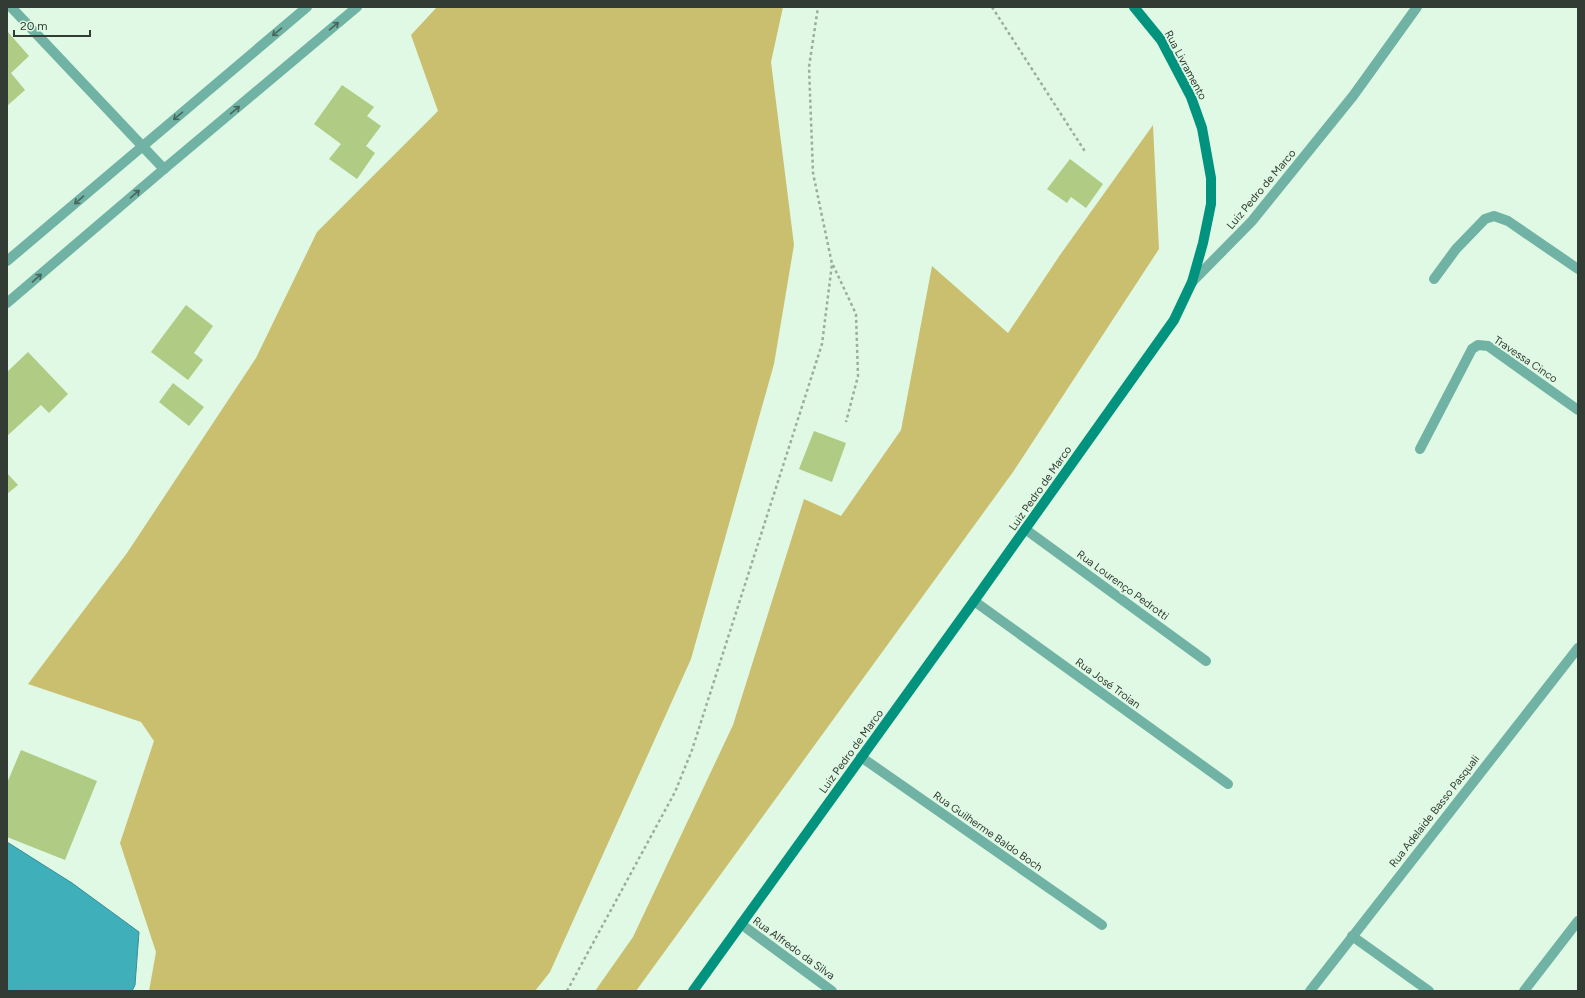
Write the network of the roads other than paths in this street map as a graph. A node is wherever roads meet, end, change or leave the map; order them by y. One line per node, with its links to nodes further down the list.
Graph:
1 (11, 7): 6 (street)
2 (307, 7): 6 (street, one-way to 6)
3 (357, 7): 7 (street, one-way to 3)
4 (1134, 7): 11 (main road, Rua Livramento)
5 (1416, 7): 11 (street, Luiz Pedro de Marco)
6 (142, 146): 7 (street); 8 (street, one-way to 8)
7 (164, 169): 12 (street, one-way to 7)
8 (7, 261)
9 (1578, 269): 10 (street)
10 (1434, 279)
11 (1192, 282): 15 (main road, Luiz Pedro de Marco)
12 (7, 304)
13 (1578, 410): 14 (street, Travessa Cinco)
14 (1420, 449)
15 (1025, 529): 16 (main road, Luiz Pedro de Marco); 18 (street, Rua Lourenço Pedrotti)
16 (974, 601): 19 (main road, Luiz Pedro de Marco); 20 (street, Rua José Troian)
17 (1578, 648): 24 (street, Rua Adelaide Basso Pasquali)
18 (1206, 661)
19 (861, 758): 22 (main road, Luiz Pedro de Marco); 23 (street, Rua Guilherme Baldo Boch)
20 (1228, 784)
21 (1578, 921): 29 (street)
22 (741, 924): 25 (main road, Luiz Pedro de Marco); 26 (street, Rua Alfredo da Silva)
23 (1102, 925)
24 (1352, 936): 27 (street, Rua Adelaide Basso Pasquali); 28 (street)
25 (693, 991)
26 (832, 991)
27 (1310, 991)
28 (1429, 991)
29 (1524, 991)

